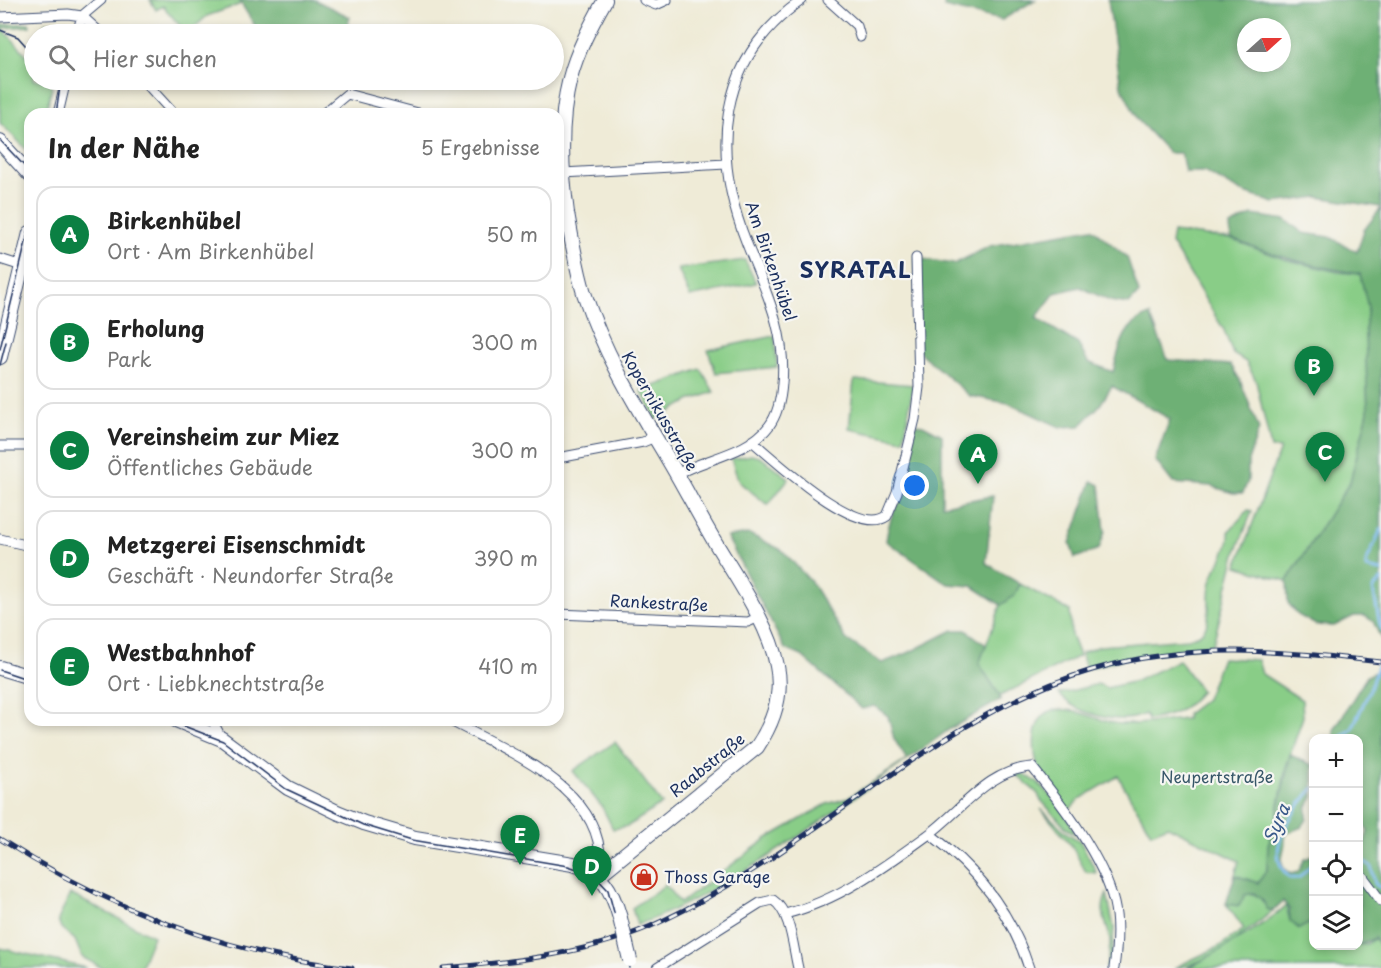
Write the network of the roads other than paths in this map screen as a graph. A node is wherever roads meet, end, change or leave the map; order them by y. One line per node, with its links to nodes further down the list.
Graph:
1 (101, 0): 7 (street)
2 (605, 0): 18 (street, Kopernikusstraße)
3 (644, 0): 4 (street)
4 (667, 0)
5 (802, 0): 20 (street, Am Birkenhübel)
6 (828, 0): 11 (street)
7 (82, 16): 8 (street); 9 (street); 10 (street)
8 (0, 17)
9 (80, 24)
10 (91, 24)
11 (860, 37)
12 (64, 90): 14 (street)
13 (152, 90): 15 (street)
14 (59, 108)
15 (169, 108)
16 (330, 108): 17 (street)
17 (400, 108)
18 (564, 119)
19 (0, 142): 21 (street)
20 (726, 164): 22 (street); 30 (street, Am Birkenhübel)
21 (24, 168)
22 (564, 173)
23 (564, 180): 29 (street, Kopernikusstraße)
24 (24, 258): 27 (street)
25 (916, 258): 30 (street)
26 (0, 259): 27 (street)
27 (22, 266): 28 (street)
28 (0, 357)
29 (655, 437): 33 (street); 34 (street, Kopernikusstraße)
30 (752, 441): 34 (street, Am Birkenhübel)
31 (0, 446): 32 (street)
32 (24, 446)
33 (564, 457)
34 (677, 474): 38 (street, Kopernikusstraße)
35 (0, 539): 36 (street)
36 (24, 545)
37 (564, 614): 38 (street, Rankestraße)
38 (757, 618): 46 (street, Raabstraße)
39 (0, 668): 40 (street)
40 (24, 675)
41 (191, 726): 44 (street)
42 (215, 726): 44 (street)
43 (460, 726): 46 (street)
44 (222, 739): 46 (street)
45 (930, 834): 49 (street); 53 (street); 54 (street)
46 (599, 875): 50 (street, bridge)
47 (1363, 876): 48 (street)
48 (1381, 901)
49 (785, 914): 51 (street); 52 (street)
50 (631, 964)
51 (657, 968)
52 (798, 968)
53 (1029, 968)
54 (1114, 968)

